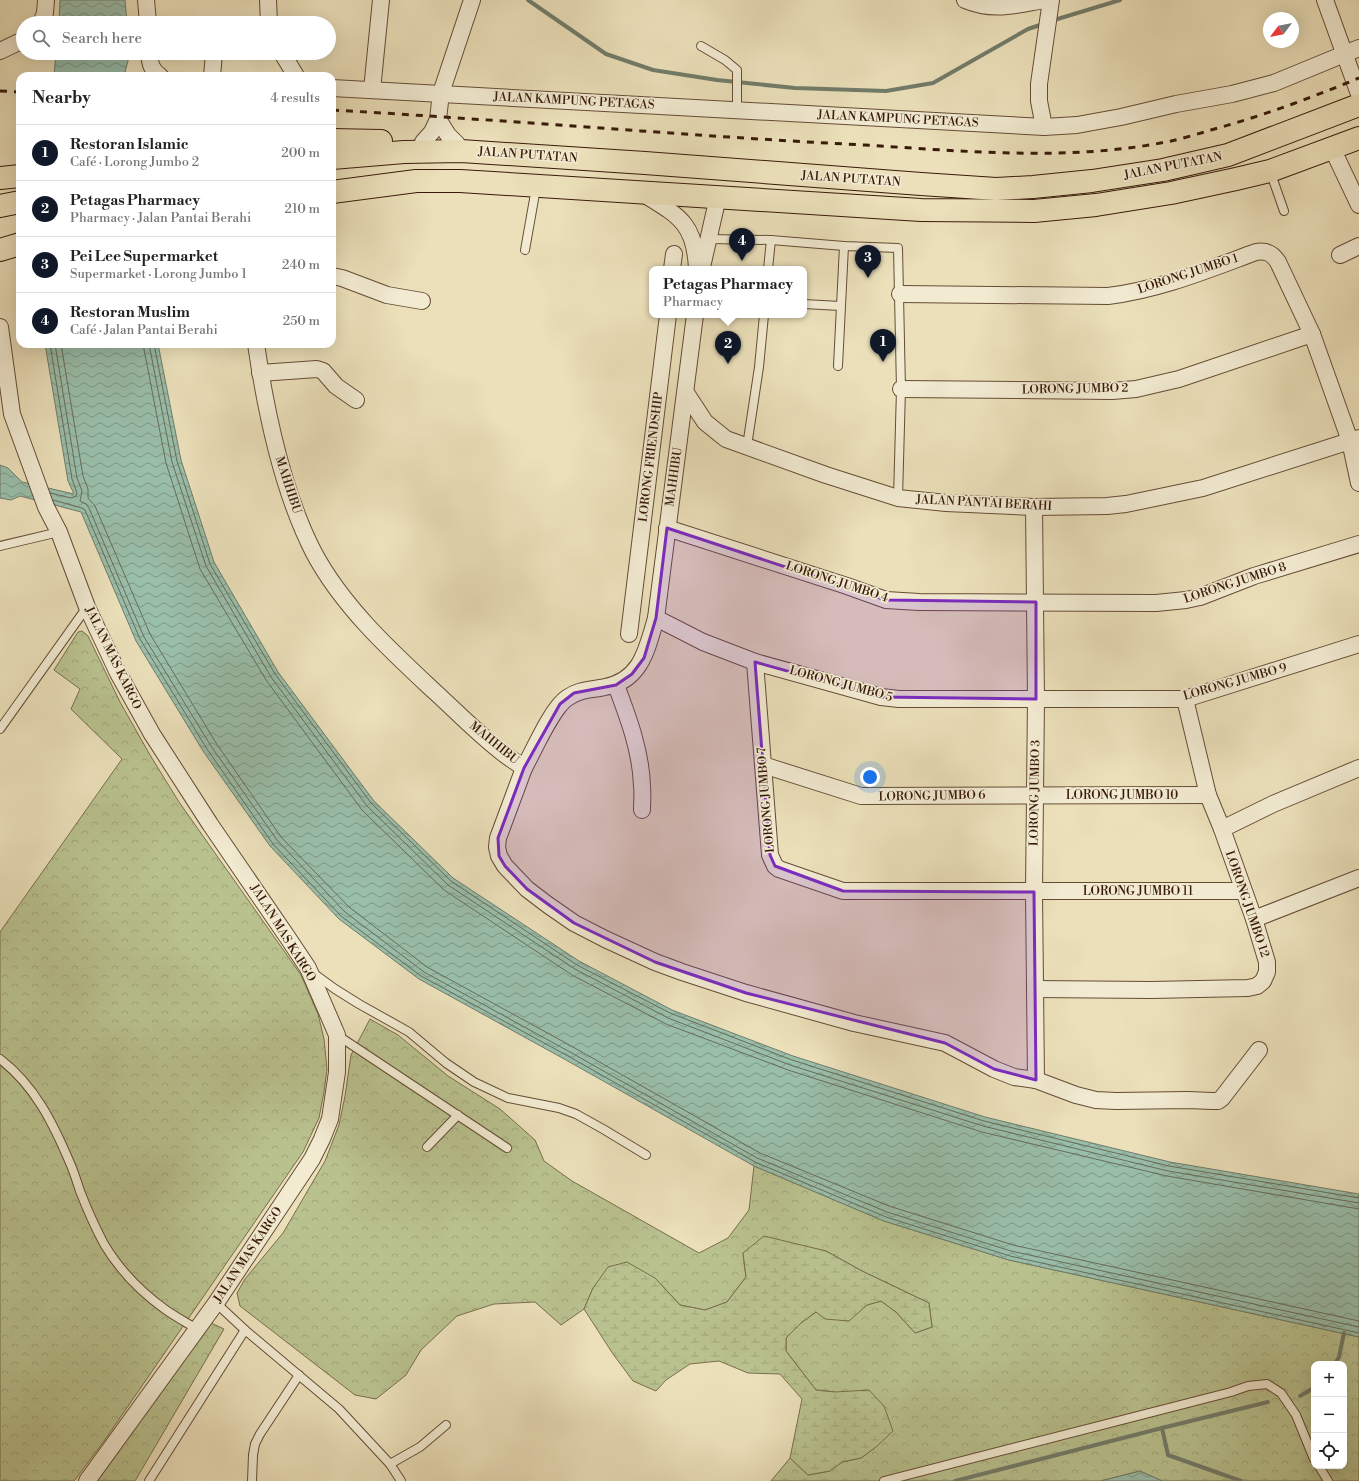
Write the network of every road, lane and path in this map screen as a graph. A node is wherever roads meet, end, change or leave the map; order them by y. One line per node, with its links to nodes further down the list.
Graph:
1 (46, 0): 10 (street)
2 (146, 0): 11 (street)
3 (268, 0): 12 (street)
4 (381, 0): 24 (street)
5 (472, 0): 25 (street)
6 (965, 0): 7 (street)
7 (1044, 0)
8 (1052, 0): 30 (street)
9 (1325, 0): 15 (street)
10 (44, 16)
11 (147, 16)
12 (269, 16)
13 (16, 43): 16 (street)
14 (701, 46): 27 (lane)
15 (1352, 50): 26 (street); 30 (street, JALAN KAMPUNG PETAGAS)
16 (0, 51)
17 (150, 60): 20 (street)
18 (213, 60): 21 (street)
19 (286, 60): 22 (street)
20 (155, 72)
21 (212, 72)
22 (294, 72)
23 (336, 88): 24 (street, JALAN KAMPUNG PETAGAS)
24 (372, 90): 25 (street, JALAN KAMPUNG PETAGAS)
25 (441, 93): 27 (street, JALAN KAMPUNG PETAGAS); 29 (street)
26 (1359, 94)
27 (737, 105): 30 (street, JALAN KAMPUNG PETAGAS)
28 (1359, 105): 36 (highway, JALAN PUTATAN)
29 (438, 119): 33 (street); 34 (street)
30 (1044, 127)
31 (1359, 138): 35 (highway, JALAN PUTATAN)
32 (336, 140): 33 (highway)
33 (423, 142): 34 (highway)
34 (457, 144): 36 (highway)
35 (1332, 148): 38 (highway, JALAN PUTATAN); 46 (street)
36 (490, 153): 37 (highway, JALAN PUTATAN)
37 (336, 158)
38 (1270, 171): 44 (highway, JALAN PUTATAN); 48 (lane)
39 (16, 176): 40 (highway)
40 (0, 178)
41 (536, 186): 42 (highway, JALAN PUTATAN); 43 (highway, JALAN PUTATAN); 57 (lane)
42 (336, 191)
43 (642, 193): 44 (highway, JALAN PUTATAN); 59 (street)
44 (718, 197): 51 (street)
45 (16, 203): 47 (highway)
46 (1359, 205)
47 (0, 206)
48 (1284, 211)
49 (16, 235): 50 (highway)
50 (0, 236)
51 (708, 239): 52 (lane); 60 (street)
52 (771, 240): 54 (lane); 61 (lane)
53 (16, 245): 56 (highway)
54 (844, 246): 63 (lane); 66 (lane)
55 (1359, 246): 58 (street)
56 (0, 250)
57 (525, 250)
58 (1340, 255)
59 (697, 266)
60 (703, 266)
61 (768, 266)
62 (336, 277): 64 (street)
63 (900, 294): 71 (street, LORONG JUMBO 1); 75 (lane)
64 (422, 301)
65 (807, 304): 66 (lane)
66 (840, 306): 73 (lane)
67 (668, 318): 89 (street, LORONG FRIENDSHIP)
68 (695, 318): 76 (street)
69 (764, 318): 81 (lane)
70 (0, 327): 79 (street, JALAN MAS KARGO)
71 (1312, 334): 75 (street, LORONG JUMBO 2); 80 (street, LORONG JUMBO 1)
72 (257, 348): 74 (street, MAHHIBU)
73 (838, 366)
74 (260, 373): 78 (street); 101 (street, MAHHIBU)
75 (901, 390): 83 (lane)
76 (686, 393): 81 (street, JALAN PANTAI BERAHI); 85 (street, MAHHIBU)
77 (0, 398): 79 (street, JALAN MAS KARGO)
78 (356, 400)
79 (12, 414): 86 (street, JALAN MAS KARGO)
80 (1354, 439): 82 (street); 84 (street, JALAN PANTAI BERAHI)
81 (747, 446): 83 (street, JALAN PANTAI BERAHI)
82 (1359, 483)
83 (898, 498): 84 (street, JALAN PANTAI BERAHI)
84 (1034, 507): 90 (street, LORONG JUMBO 3)
85 (667, 528): 90 (street, LORONG JUMBO 4); 92 (street, MAHHIBU)
86 (58, 532): 88 (lane); 91 (street, JALAN MAS KARGO)
87 (1359, 544): 90 (street, LORONG JUMBO 8)
88 (0, 546)
89 (634, 600): 92 (street); 93 (street, LORONG FRIENDSHIP)
90 (1036, 602): 97 (street, LORONG JUMBO 3)
91 (87, 607): 99 (lane); 111 (street, JALAN MAS KARGO)
92 (657, 612): 95 (street, LORONG JUMBO 5); 96 (street, MAHHIBU)
93 (629, 634)
94 (1359, 644): 98 (street, LORONG JUMBO 9)
95 (755, 662): 97 (street, LORONG JUMBO 5); 100 (street, LORONG JUMBO 7)
96 (616, 685): 101 (street, MAHHIBU); 105 (street)
97 (1036, 699): 98 (street, LORONG JUMBO 9); 103 (street, LORONG JUMBO 3)
98 (1185, 699): 104 (street, LORONG JUMBO 12)
99 (0, 729)
100 (763, 765): 103 (street, LORONG JUMBO 6); 109 (street, LORONG JUMBO 7)
101 (524, 768): 116 (street)
102 (1359, 768): 106 (street)
103 (1035, 795): 104 (street, LORONG JUMBO 10); 109 (street, LORONG JUMBO 3)
104 (1208, 795): 106 (street, LORONG JUMBO 12)
105 (642, 810)
106 (1222, 829): 108 (street, LORONG JUMBO 12)
107 (1359, 878): 110 (street)
108 (1243, 891): 109 (street, LORONG JUMBO 11); 110 (street, LORONG JUMBO 12)
109 (1034, 892): 112 (street, LORONG JUMBO 3)
110 (1254, 919): 112 (street, LORONG JUMBO 12)
111 (308, 968): 113 (street, JALAN MAS KARGO); 120 (lane)
112 (1035, 989): 116 (street, LORONG JUMBO 3)
113 (337, 1035): 117 (lane); 121 (street, JALAN MAS KARGO)
114 (1258, 1050): 116 (street)
115 (0, 1058): 122 (lane)
116 (1036, 1080)
117 (458, 1115): 118 (lane); 119 (lane)
118 (427, 1147)
119 (507, 1148)
120 (646, 1155)
121 (216, 1303): 122 (street, JALAN MAS KARGO); 123 (lane)
122 (197, 1329): 129 (street, JALAN MAS KARGO)
123 (245, 1330): 124 (lane); 130 (lane)
124 (299, 1375): 127 (lane); 131 (lane)
125 (446, 1425): 127 (lane)
126 (1311, 1452): 133 (lane)
127 (390, 1464): 132 (lane)
128 (1321, 1469): 134 (lane)
129 (87, 1481)
130 (149, 1481)
131 (252, 1481)
132 (402, 1481)
133 (884, 1481)
134 (1328, 1481)

